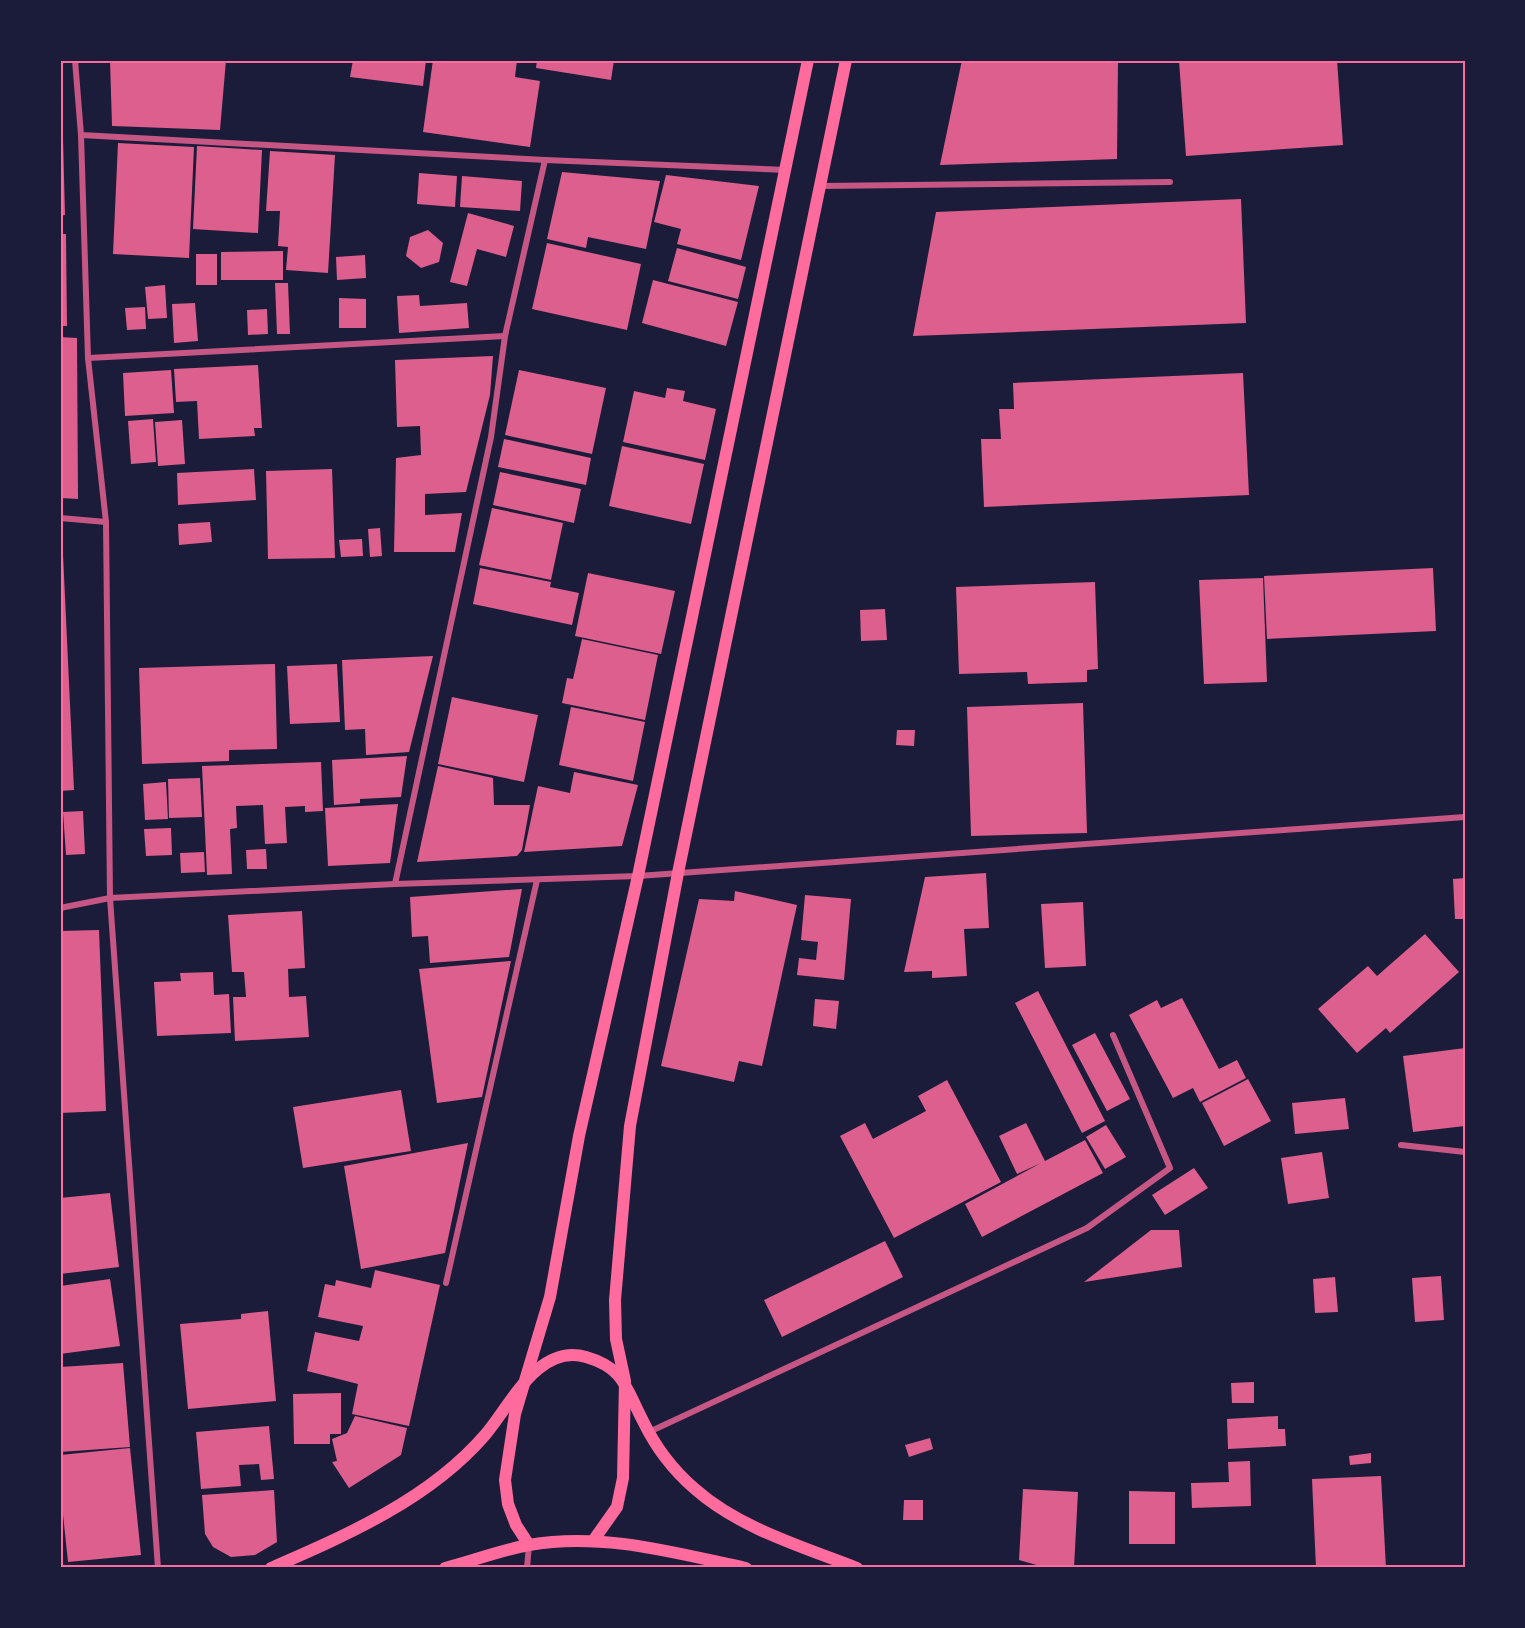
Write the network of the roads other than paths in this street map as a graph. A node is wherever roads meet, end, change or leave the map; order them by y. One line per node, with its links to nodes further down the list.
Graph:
1 (75, 60): 4 (street)
2 (808, 60): 6 (main road)
3 (846, 60): 8 (main road)
4 (81, 135): 5 (street); 10 (street)
5 (545, 160): 6 (street); 9 (street)
6 (787, 170): 15 (main road)
7 (1170, 182): 8 (street)
8 (819, 186): 14 (main road)
9 (505, 336): 10 (street); 17 (street)
10 (88, 358): 12 (street)
11 (60, 518): 12 (street)
12 (106, 522): 18 (street)
13 (1465, 817): 14 (street)
14 (678, 873): 15 (street); 24 (main road)
15 (638, 876): 16 (street); 25 (main road)
16 (537, 880): 17 (street); 23 (street)
17 (395, 884): 18 (street)
18 (110, 898): 19 (street); 29 (street)
19 (60, 908)
20 (1113, 1035): 26 (street)
21 (1401, 1145): 22 (street)
22 (1465, 1152)
23 (446, 1283)
24 (625, 1381): 25 (main road); 26 (main road); 27 (main road)
25 (523, 1384): 28 (main road); 30 (main road)
26 (649, 1432): 34 (main road)
27 (593, 1541): 28 (main road); 33 (main road)
28 (529, 1545): 31 (main road); 32 (street)
29 (158, 1568)
30 (271, 1568)
31 (445, 1568)
32 (526, 1568)
33 (746, 1568)
34 (857, 1568)

